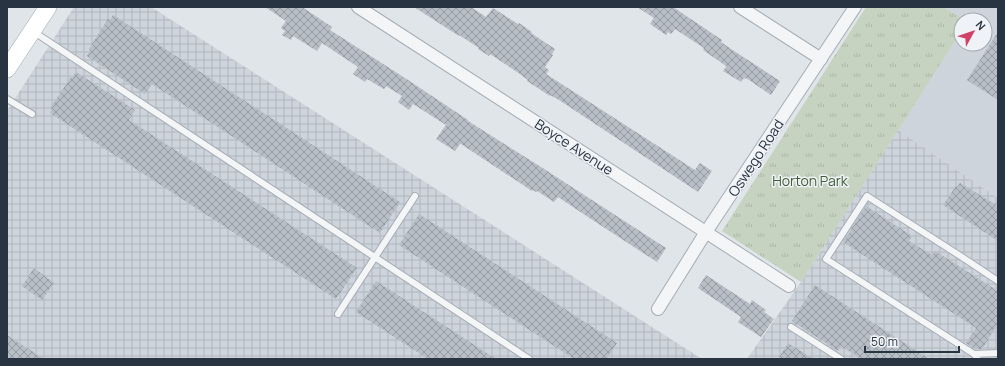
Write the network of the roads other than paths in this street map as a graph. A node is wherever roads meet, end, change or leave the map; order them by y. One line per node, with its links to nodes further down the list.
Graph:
1 (48, 7): 5 (main road)
2 (358, 7): 11 (street, Boyce Avenue)
3 (740, 7): 6 (street)
4 (855, 7): 6 (street, Oswego Road)
5 (32, 31): 7 (main road); 12 (lane)
6 (820, 59): 11 (street, Oswego Road)
7 (7, 69)
8 (7, 98): 9 (lane)
9 (32, 114)
10 (415, 196): 12 (lane)
11 (706, 232): 14 (street, Boyce Avenue); 15 (street, Oswego Road)
12 (375, 257): 16 (lane); 20 (lane)
13 (998, 281): 19 (lane)
14 (789, 286)
15 (658, 309)
16 (338, 314)
17 (791, 327): 21 (lane)
18 (998, 353): 19 (lane)
19 (976, 357)
20 (529, 359)
21 (841, 359)

